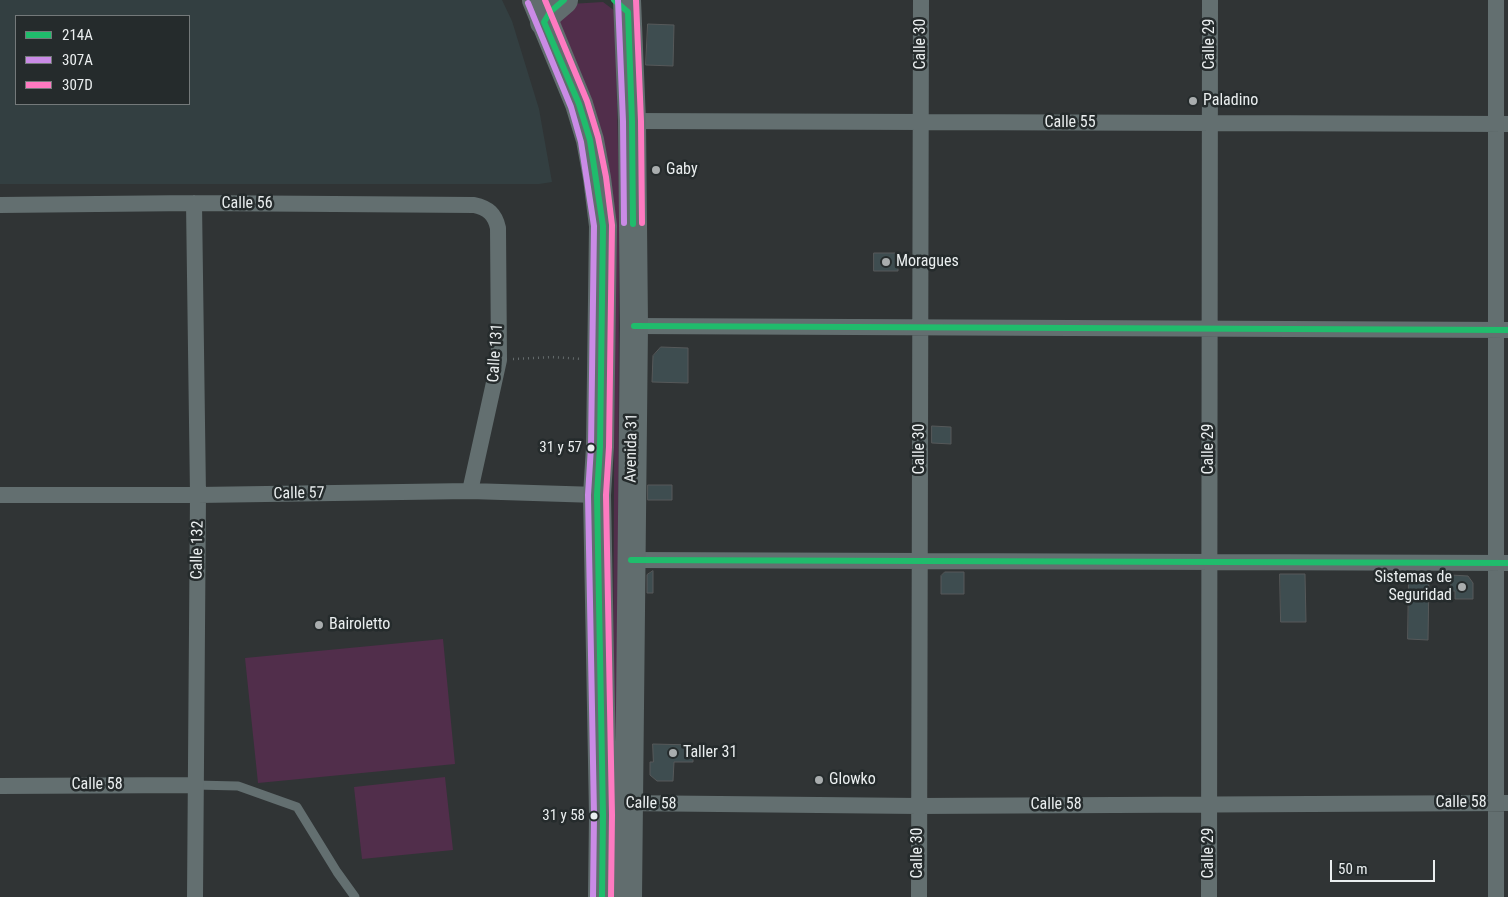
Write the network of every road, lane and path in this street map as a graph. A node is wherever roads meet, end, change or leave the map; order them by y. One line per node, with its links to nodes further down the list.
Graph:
1 (564, 0): 6 (highway)
2 (921, 0): 8 (street, Calle 30)
3 (1210, 0): 9 (street, Calle 29)
4 (1496, 0): 10 (street)
5 (623, 4): 7 (highway, Avenida 31)
6 (540, 11): 19 (highway, Avenida 31)
7 (632, 121): 8 (street, Calle 55); 14 (highway, Avenida 31)
8 (921, 122): 9 (street, Calle 55); 15 (street, Calle 30)
9 (1210, 123): 10 (street, Calle 55); 16 (street, Calle 29)
10 (1502, 124): 17 (street)
11 (194, 203): 12 (street, Calle 56); 13 (street, Calle 56); 22 (street, Calle 132)
12 (0, 205)
13 (492, 214): 18 (street, Calle 131)
14 (634, 326): 15 (street); 24 (highway, Avenida 31)
15 (921, 328): 16 (street); 25 (street, Calle 30)
16 (1209, 329): 17 (street); 26 (street, Calle 29)
17 (1502, 330): 27 (street)
18 (499, 360): 19 (path); 20 (street, Calle 131)
19 (600, 360): 23 (highway, Avenida 31)
20 (470, 491): 22 (street, Calle 57); 23 (street, Calle 57)
21 (0, 495): 22 (street, Calle 57)
22 (198, 495): 28 (street, Calle 132)
23 (597, 495): 30 (highway, Avenida 31)
24 (631, 560): 25 (street); 30 (highway, Avenida 31)
25 (920, 561): 26 (street); 33 (street, Calle 30)
26 (1209, 562): 27 (street); 32 (street, Calle 29)
27 (1502, 563): 31 (street)
28 (195, 785): 29 (street, Calle 58); 34 (street, Calle 132); 35 (lane)
29 (0, 786)
30 (616, 803): 33 (street, Calle 58); 36 (highway, Avenida 31); 37 (highway, Avenida 31)
31 (1502, 803): 32 (street, Calle 58); 40 (street)
32 (1209, 805): 33 (street, Calle 58); 39 (street, Calle 29)
33 (918, 806): 38 (street, Calle 30)
34 (195, 897)
35 (356, 897)
36 (602, 897)
37 (628, 897)
38 (919, 897)
39 (1209, 897)
40 (1496, 897)

